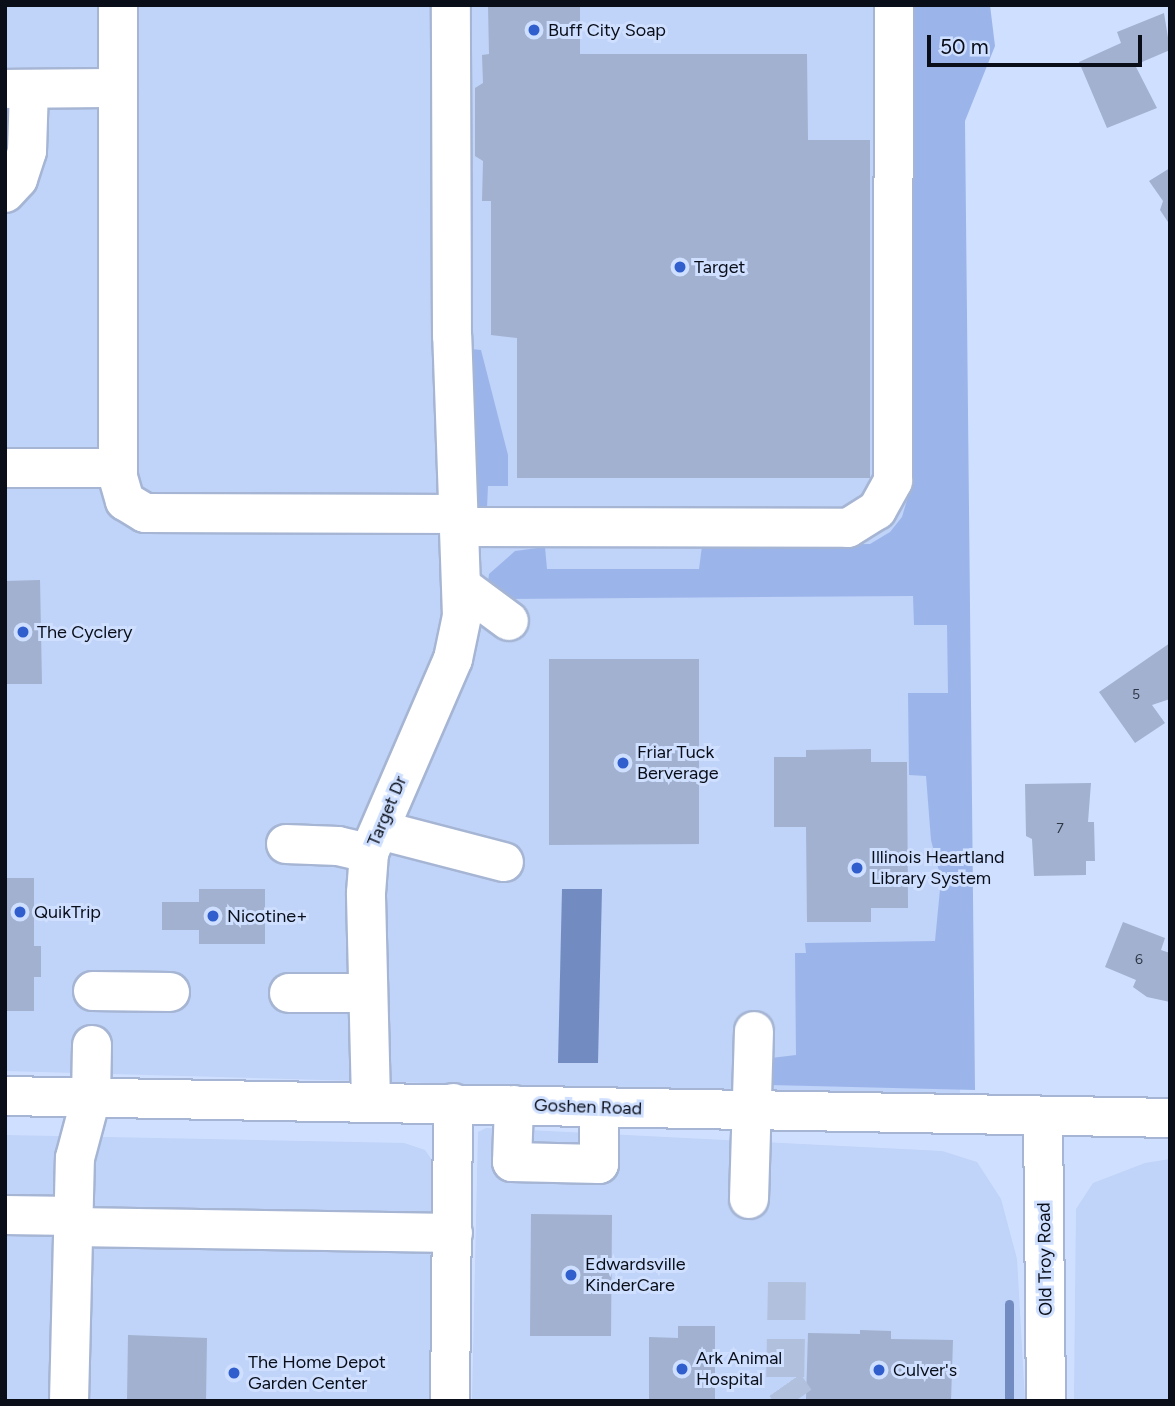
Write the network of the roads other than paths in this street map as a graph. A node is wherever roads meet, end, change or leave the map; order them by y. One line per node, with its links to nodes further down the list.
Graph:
1 (118, 5): 4 (street)
2 (451, 5): 9 (street, Target Dr)
3 (894, 5): 9 (street)
4 (118, 88): 5 (street); 8 (street)
5 (17, 89): 6 (street)
6 (5, 193)
7 (5, 468): 8 (street)
8 (118, 468): 9 (street)
9 (458, 520): 10 (street, Target Dr)
10 (462, 602): 11 (street); 12 (street, Target Dr)
11 (509, 621)
12 (374, 842): 13 (street); 14 (street); 18 (street, Target Dr)
13 (286, 844)
14 (504, 862)
15 (93, 991): 16 (street)
16 (170, 992)
17 (289, 993): 18 (street)
18 (368, 993): 23 (street, Target Dr)
19 (754, 1031): 27 (street)
20 (92, 1045): 22 (street)
21 (5, 1096): 22 (street, Goshen Road)
22 (92, 1098): 23 (street, Goshen Road); 32 (street)
23 (371, 1101): 24 (street, Goshen Road)
24 (453, 1103): 25 (street, Goshen Road); 33 (street)
25 (514, 1105): 26 (street, Goshen Road); 26 (street)
26 (599, 1107): 27 (street, Goshen Road)
27 (752, 1111): 28 (street, Goshen Road); 30 (street)
28 (1043, 1117): 29 (street, Goshen Road); 36 (street, Old Troy Road)
29 (1170, 1118)
30 (749, 1199)
31 (5, 1215): 32 (street)
32 (74, 1222): 33 (street); 34 (street)
33 (453, 1233): 35 (street)
34 (69, 1401)
35 (450, 1401)
36 (1046, 1401)

